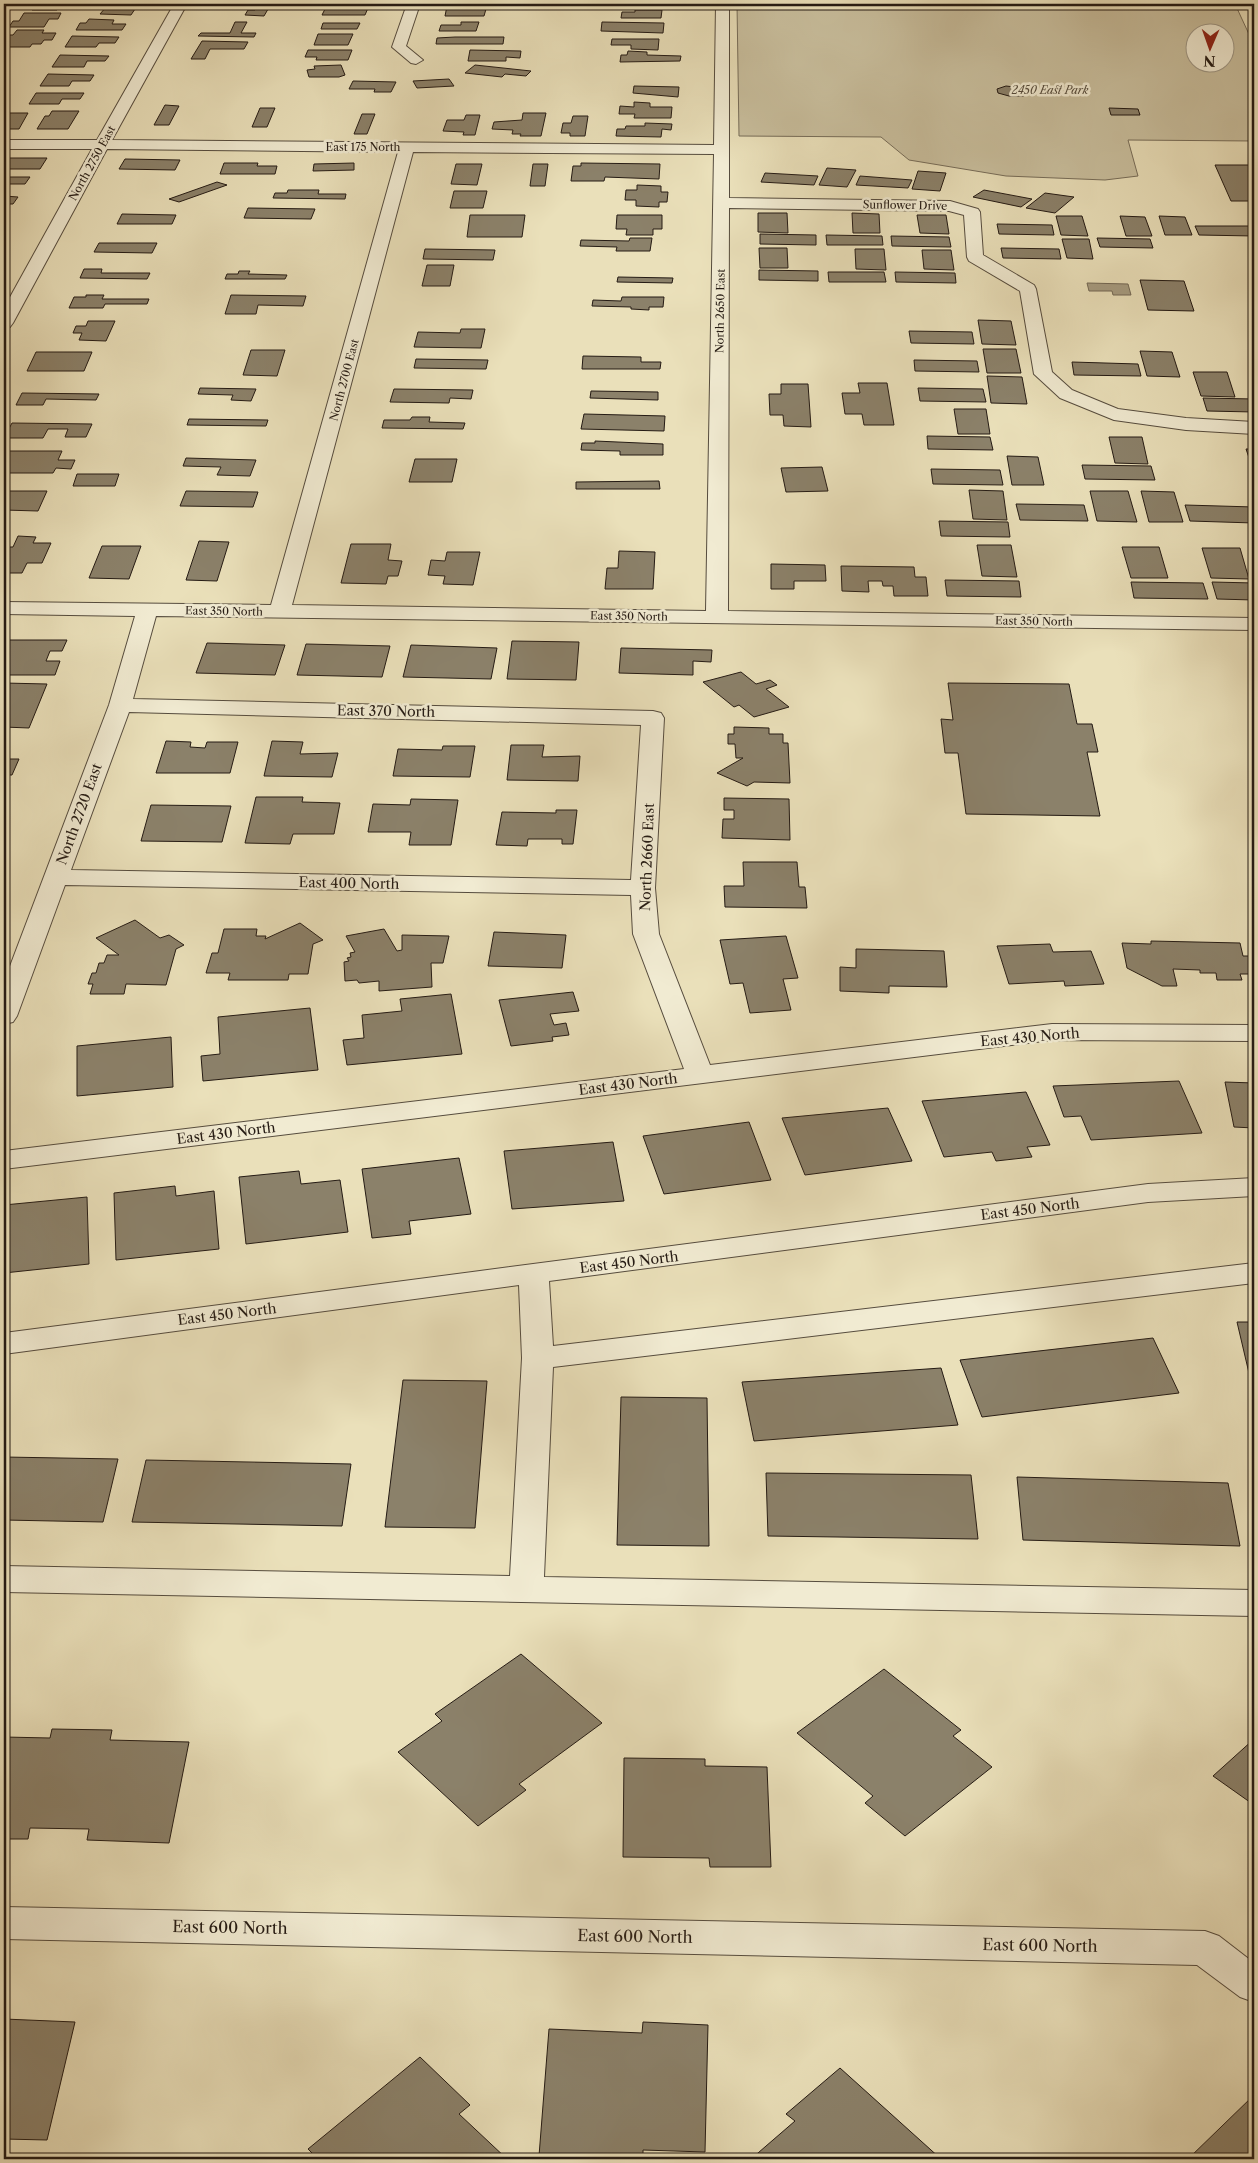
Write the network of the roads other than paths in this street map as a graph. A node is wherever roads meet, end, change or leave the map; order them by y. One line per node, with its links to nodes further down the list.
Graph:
1 (180, 4): 6 (street, North 2750 East)
2 (413, 4): 4 (street)
3 (723, 4): 8 (street, North 2650 East)
4 (416, 60)
5 (4, 144): 6 (street, East 175 North)
6 (102, 145): 7 (street, East 175 North); 10 (street, North 2750 East)
7 (408, 147): 8 (street, East 175 North); 14 (street, North 2700 East)
8 (722, 150): 9 (street, North 2650 East)
9 (721, 202): 11 (street, Sunflower Drive); 15 (street, North 2650 East)
10 (4, 323)
11 (1254, 428)
12 (4, 608): 13 (street, East 350 North)
13 (147, 610): 14 (street, East 350 North); 17 (street, North 2720 East)
14 (280, 612): 15 (street, East 350 North)
15 (718, 617): 16 (street, East 350 North)
16 (1254, 624)
17 (120, 705): 18 (street, East 370 North); 19 (street, North 2720 East)
18 (653, 718): 20 (street, North 2660 East)
19 (56, 877): 20 (street, East 400 North); 21 (street, North 2720 East)
20 (644, 888): 23 (street, North 2660 East)
21 (4, 1016)
22 (1254, 1033): 23 (street, East 430 North)
23 (700, 1075): 24 (street, East 430 North)
24 (4, 1160)
25 (1254, 1187): 26 (street, East 450 North)
26 (534, 1274): 28 (street, East 450 North); 29 (street)
27 (1254, 1274): 29 (street)
28 (4, 1343)
29 (538, 1358): 31 (street)
30 (4, 1579): 31 (street)
31 (526, 1589): 32 (street)
32 (1254, 1603)
33 (4, 1922): 34 (street, East 600 North)
34 (1254, 1985)

